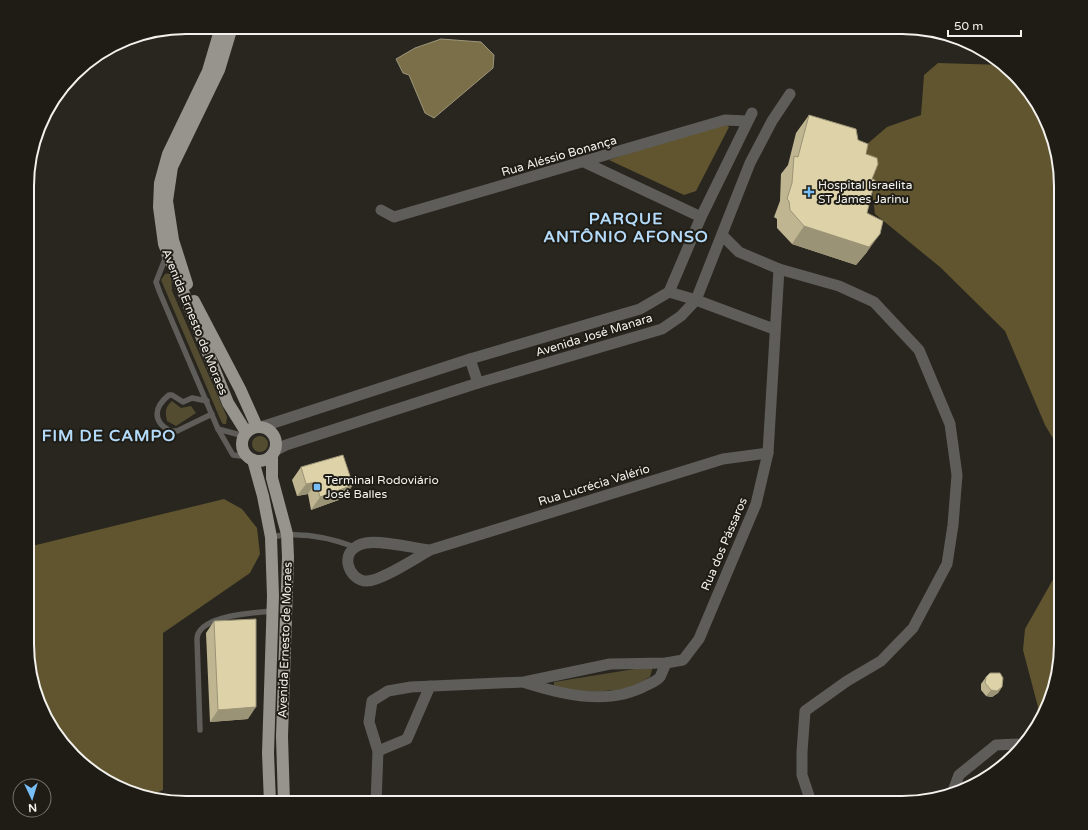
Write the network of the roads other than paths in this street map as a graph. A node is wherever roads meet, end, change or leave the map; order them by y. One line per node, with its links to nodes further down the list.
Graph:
1 (220, 34): 8 (main road, Avenida Ernesto de Moraes)
2 (230, 34): 18 (main road, Avenida Ernesto de Moraes)
3 (790, 94): 7 (street, Avenida José Manara)
4 (584, 162): 5 (street, Rua Aléssio Bonança); 6 (street); 6 (street, Rua Aléssio Bonança)
5 (380, 210)
6 (701, 217): 10 (street)
7 (722, 235): 9 (street); 11 (street, Avenida José Manara)
8 (164, 244): 15 (lane); 18 (main road, Avenida Ernesto de Moraes)
9 (779, 269): 12 (street, Rua dos Pássaros); 37 (street)
10 (669, 292): 11 (street); 13 (street, Avenida José Manara)
11 (696, 300): 12 (street); 14 (street, Avenida José Manara)
12 (774, 329): 20 (street, Rua dos Pássaros)
13 (470, 359): 14 (street); 18 (street, Avenida José Manara)
14 (478, 383): 19 (street, Avenida José Manara)
15 (206, 401): 16 (lane); 16 (lane)
16 (212, 414): 17 (lane)
17 (218, 429): 18 (lane); 21 (lane)
18 (252, 431): 19 (main road); 21 (main road)
19 (273, 453): 21 (main road); 22 (main road, Avenida Ernesto de Moraes)
20 (768, 453): 25 (street, Rua Lucrécia Valério); 27 (street, Rua dos Pássaros)
21 (251, 458): 23 (main road, Avenida Ernesto de Moraes)
22 (287, 534): 23 (lane); 24 (lane); 35 (main road, Avenida Ernesto de Moraes)
23 (271, 537): 26 (main road, Avenida Ernesto de Moraes)
24 (355, 547): 25 (street, Rua Lucrécia Valério); 25 (street, Rua Lucrécia Valério)
25 (430, 550)
26 (272, 611): 30 (lane); 34 (main road, Avenida Ernesto de Moraes)
27 (666, 663): 28 (street, Rua dos Pássaros); 28 (street, Rua dos Pássaros)
28 (524, 682): 29 (street, Rua dos Pássaros)
29 (430, 686): 32 (street); 32 (street, Rua dos Pássaros)
30 (200, 730)
31 (1016, 744): 33 (street)
32 (378, 751): 36 (street, Rua dos Pássaros)
33 (955, 786)
34 (270, 796)
35 (284, 796)
36 (376, 796)
37 (809, 796)

